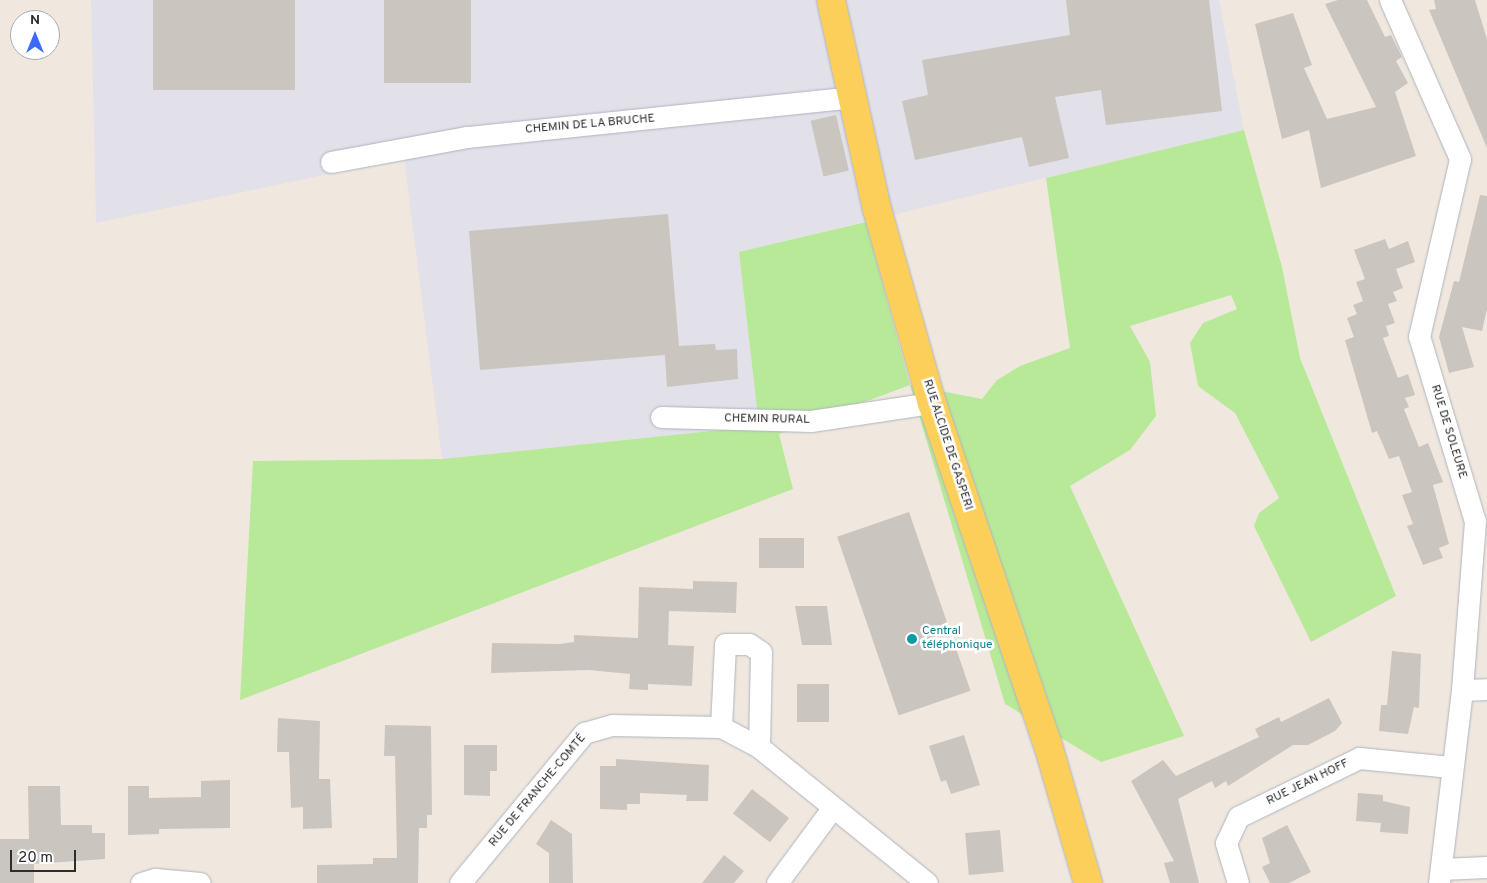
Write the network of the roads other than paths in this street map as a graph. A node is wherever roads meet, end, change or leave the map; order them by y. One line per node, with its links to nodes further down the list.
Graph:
1 (831, 0): 3 (main road, RUE ALCIDE DE GASPERI)
2 (1390, 0): 8 (street, RUE DE SOLEURE)
3 (851, 97): 4 (street, CHEMIN DE LA BRUCHE); 5 (main road, RUE ALCIDE DE GASPERI)
4 (331, 162)
5 (932, 403): 6 (street, CHEMIN RURAL); 20 (main road, RUE ALCIDE DE GASPERI)
6 (661, 418)
7 (1487, 689): 8 (street)
8 (1462, 690): 11 (street, RUE DE SOLEURE)
9 (721, 727): 10 (street, RUE DE FRANCHE-COMTÉ); 10 (street); 17 (street, RUE DE FRANCHE-COMTÉ)
10 (759, 747): 12 (street, RUE DE FRANCHE-COMTÉ)
11 (1451, 767): 14 (street, RUE DE SOLEURE); 21 (street, RUE JEAN HOFF)
12 (831, 810): 18 (street); 19 (street, RUE DE FRANCHE-COMTÉ)
13 (1487, 867): 14 (street)
14 (1440, 876)
15 (141, 883): 16 (street)
16 (200, 883)
17 (460, 883)
18 (776, 883)
19 (927, 883)
20 (1088, 883)
21 (1238, 883)

